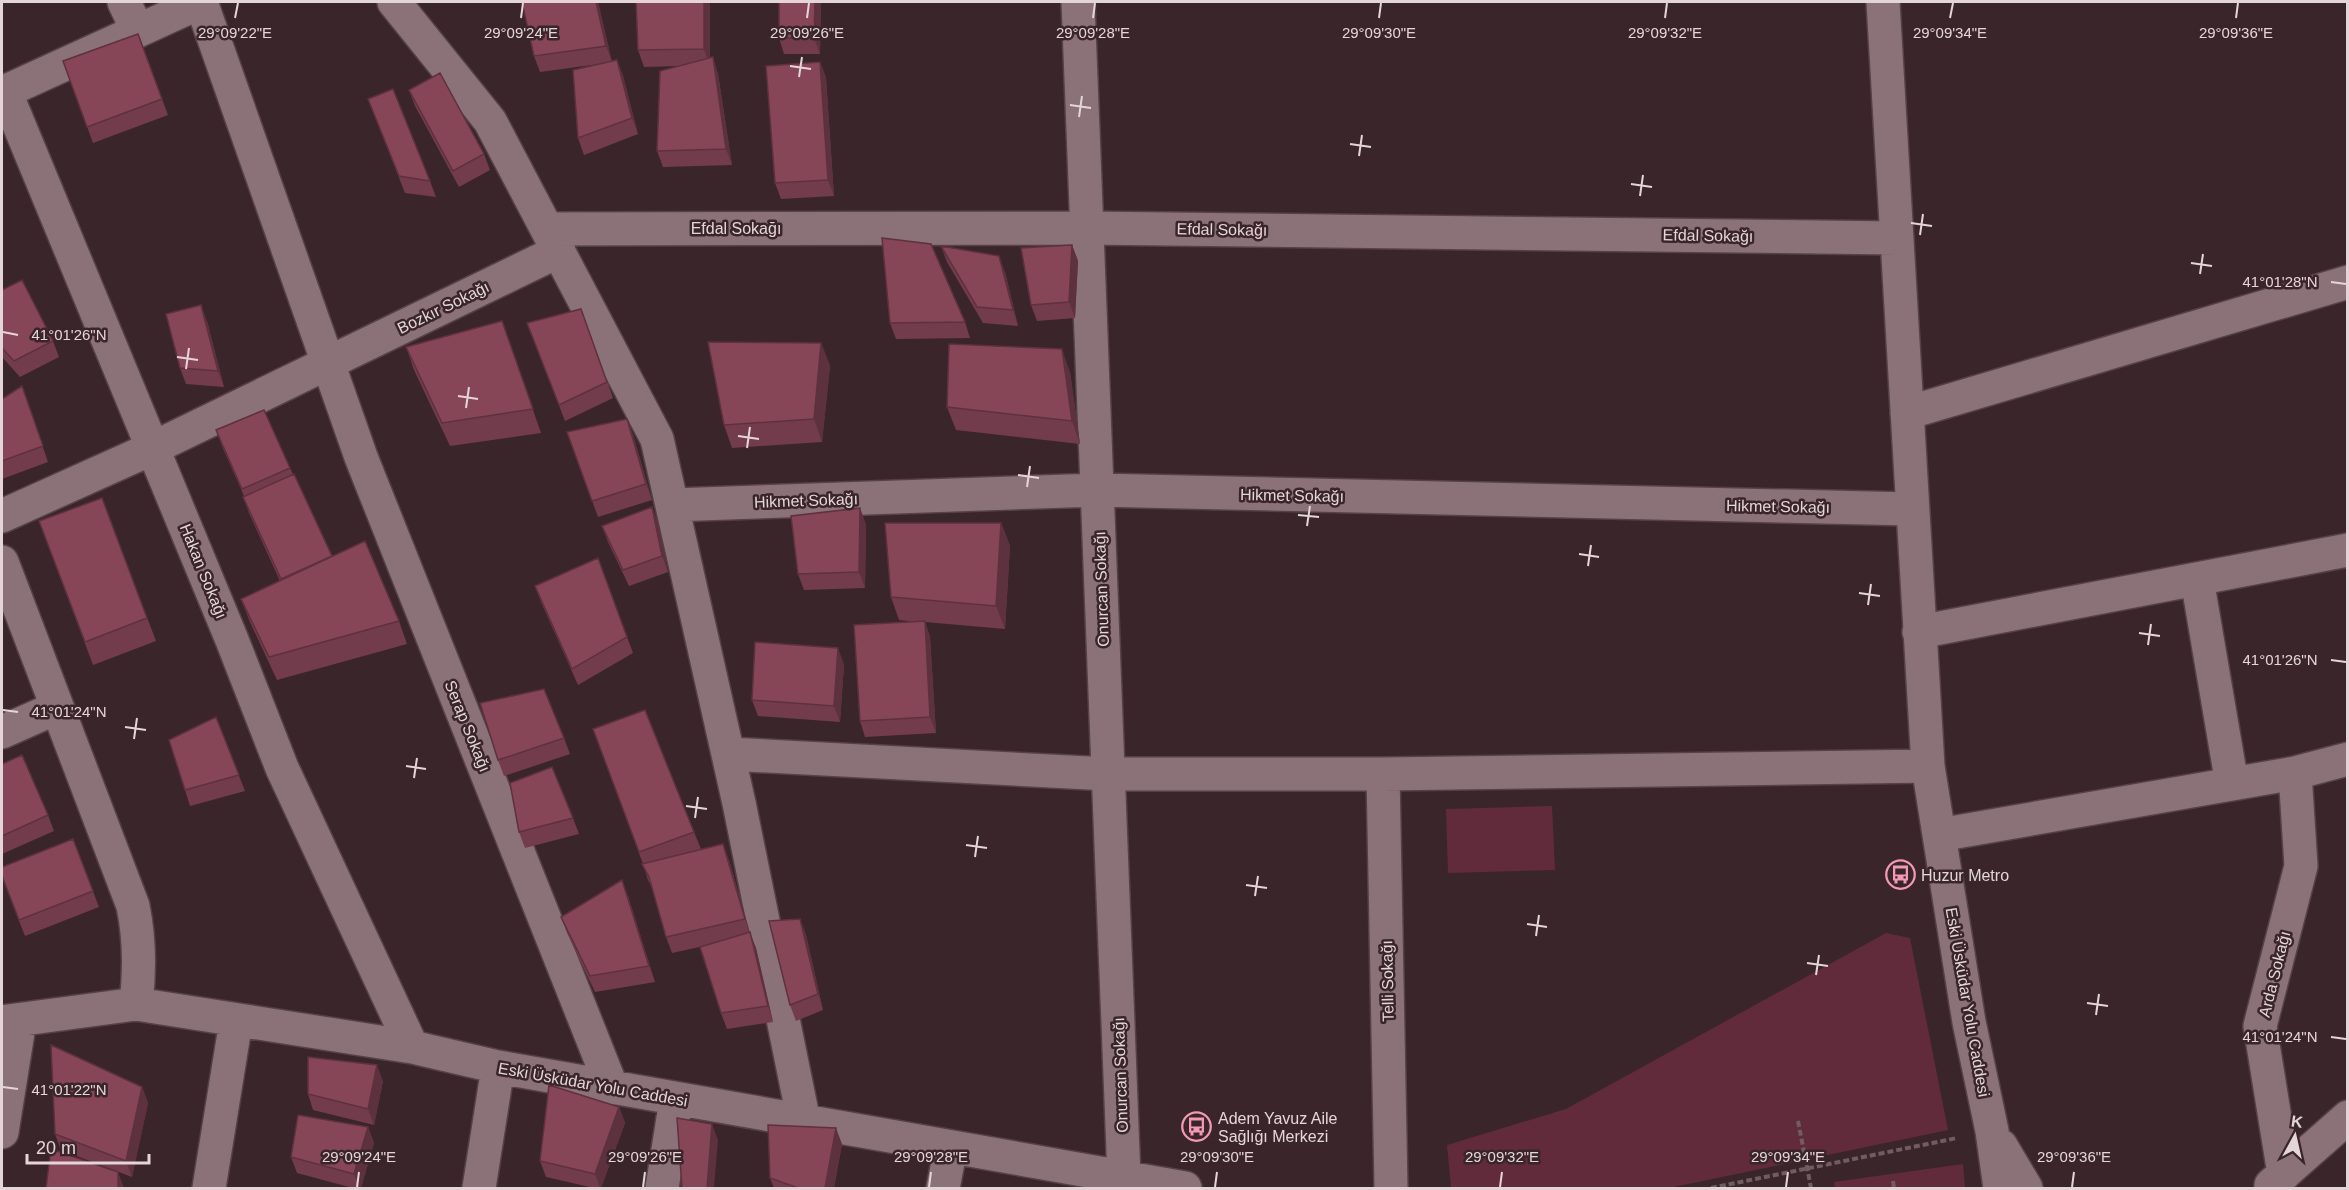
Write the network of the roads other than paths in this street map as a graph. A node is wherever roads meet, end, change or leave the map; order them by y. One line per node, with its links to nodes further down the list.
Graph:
1 (124, 2): 6 (street)
2 (201, 2): 6 (street); 12 (street, Serap Sokağı)
3 (394, 2): 10 (street)
4 (1078, 2): 8 (street, Onurcan Sokağı)
5 (1884, 2): 9 (street, Eski Üsküdar Yolu Caddesi)
6 (138, 31): 7 (street)
7 (3, 92): 14 (street, Hakan Sokağı)
8 (1086, 228): 9 (street, Efdal Sokağı); 10 (street, Efdal Sokağı); 15 (street, Onurcan Sokağı)
9 (1897, 238): 13 (street, Eski Üsküdar Yolu Caddesi)
10 (553, 240): 12 (street, Bozkır Sokağı); 16 (street)
11 (2348, 282): 13 (street)
12 (328, 363): 14 (street, Bozkır Sokağı); 38 (street, Serap Sokağı)
13 (1906, 413): 17 (street, Eski Üsküdar Yolu Caddesi)
14 (153, 448): 18 (street, Bozkır Sokağı); 36 (street, Hakan Sokağı)
15 (1097, 490): 16 (street, Hikmet Sokağı); 17 (street, Hikmet Sokağı); 29 (street, Onurcan Sokağı)
16 (672, 505): 25 (street)
17 (1912, 509): 22 (street, Eski Üsküdar Yolu Caddesi)
18 (2, 516)
19 (2348, 550): 21 (street)
20 (2, 562): 23 (street)
21 (2197, 579): 22 (street); 31 (street)
22 (1919, 632): 27 (street, Eski Üsküdar Yolu Caddesi)
23 (56, 708): 24 (street); 33 (street)
24 (2, 732)
25 (728, 754): 29 (street); 41 (street)
26 (2348, 759): 28 (street)
27 (1928, 766): 30 (street); 32 (street, Eski Üsküdar Yolu Caddesi)
28 (2295, 773): 31 (street); 46 (street, Arda Sokağı)
29 (1108, 774): 30 (street); 45 (street, Onurcan Sokağı)
30 (1383, 774): 52 (street, Telli Sokağı)
31 (2232, 784): 32 (street)
32 (1939, 835): 42 (street, Eski Üsküdar Yolu Caddesi)
33 (136, 1004): 34 (street, Eski Üsküdar Yolu Caddesi); 35 (street, Eski Üsküdar Yolu Caddesi)
34 (11, 1021): 43 (street)
35 (236, 1021): 36 (street, Eski Üsküdar Yolu Caddesi); 47 (street)
36 (412, 1047): 37 (street, Eski Üsküdar Yolu Caddesi)
37 (498, 1067): 38 (street, Eski Üsküdar Yolu Caddesi); 48 (street)
38 (612, 1088): 39 (street, Eski Üsküdar Yolu Caddesi)
39 (676, 1099): 41 (street, Eski Üsküdar Yolu Caddesi); 49 (street)
40 (2348, 1117): 46 (street)
41 (804, 1122): 44 (street, Eski Üsküdar Yolu Caddesi)
42 (1992, 1131): 53 (street, Eski Üsküdar Yolu Caddesi); 54 (street, Eski Üsküdar Yolu Caddesi)
43 (2, 1132)
44 (951, 1147): 45 (street, Eski Üsküdar Yolu Caddesi); 50 (street)
45 (1124, 1177): 51 (street, Eski Üsküdar Yolu Caddesi)
46 (2276, 1181)
47 (209, 1188)
48 (479, 1188)
49 (662, 1188)
50 (943, 1188)
51 (1174, 1188)
52 (1391, 1188)
53 (2000, 1188)
54 (2026, 1188)

